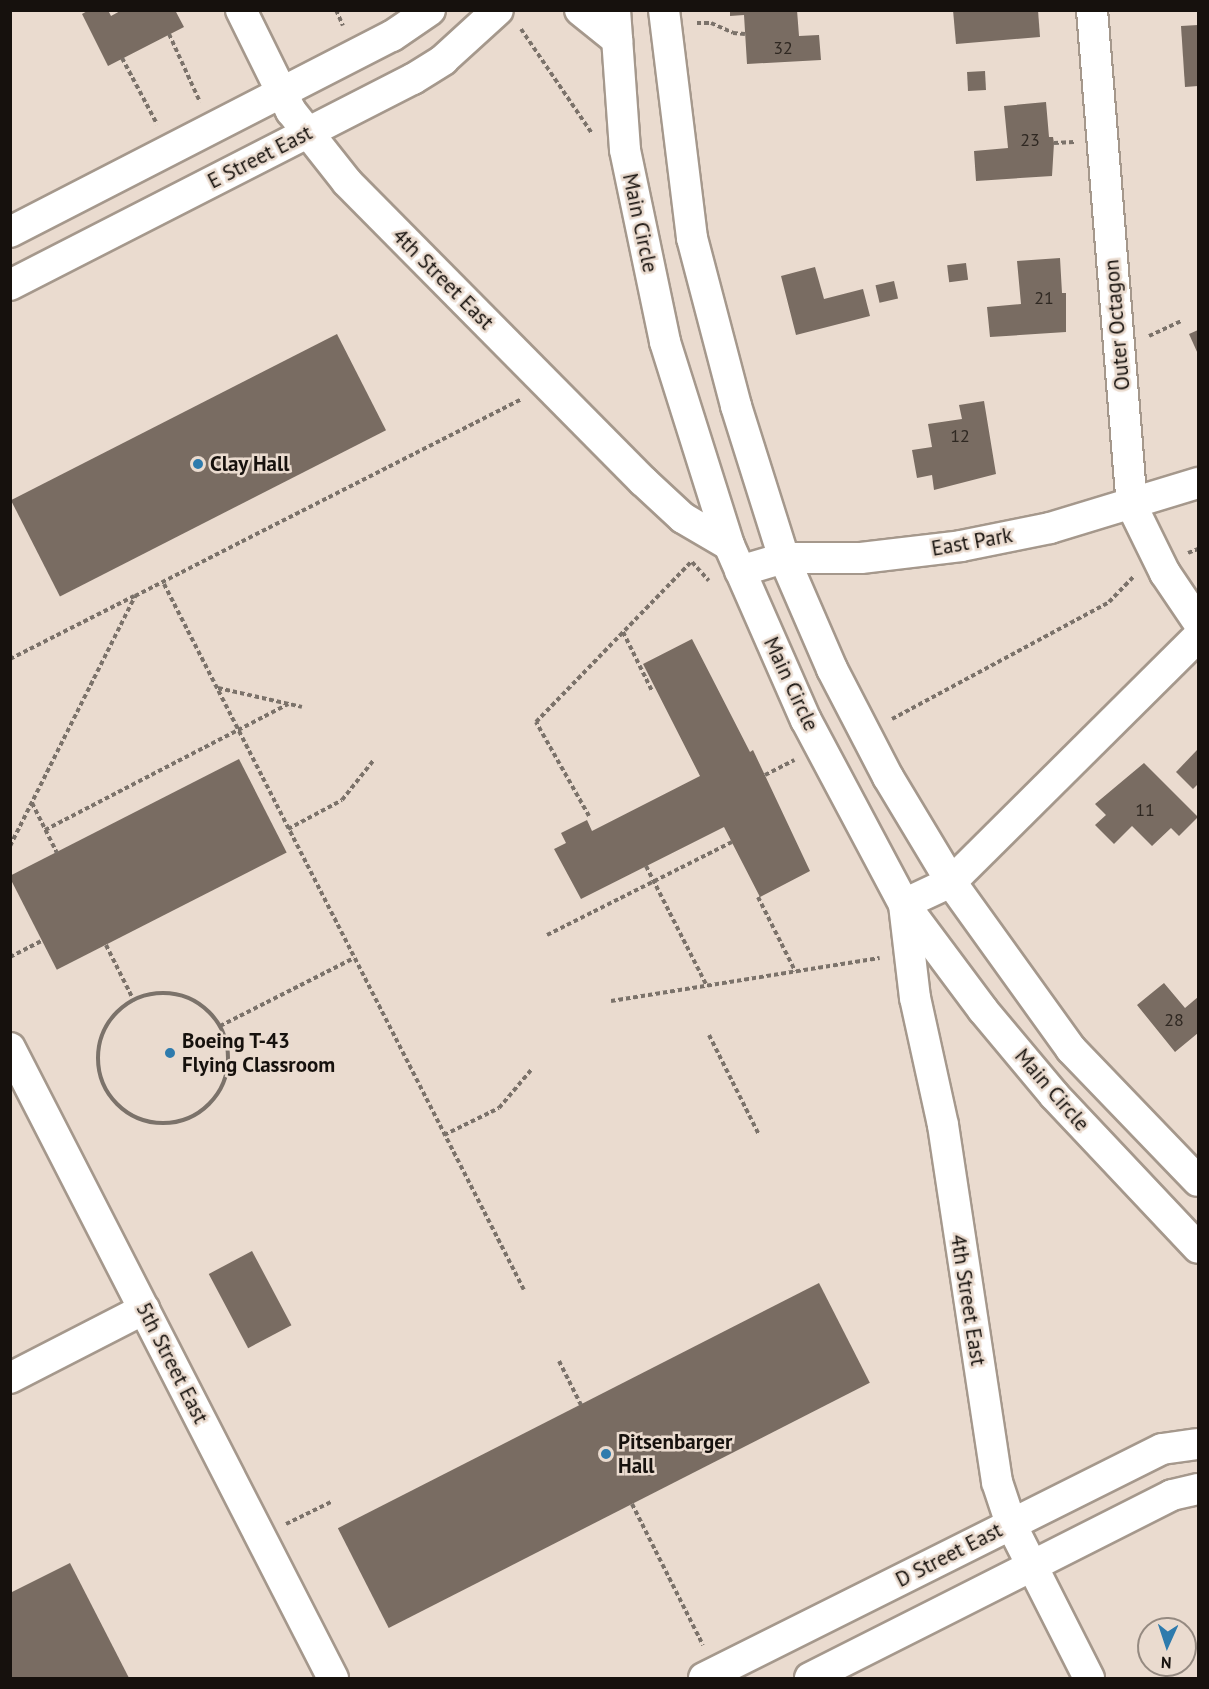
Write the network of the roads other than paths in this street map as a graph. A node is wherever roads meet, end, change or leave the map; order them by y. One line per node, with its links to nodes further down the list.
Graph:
1 (241, 10): 9 (street, 4th Street East)
2 (430, 10): 9 (street)
3 (580, 10): 8 (street)
4 (615, 10): 8 (street, Main Circle)
5 (1092, 10): 15 (street, Outer Octagon)
6 (665, 16): 18 (street, Main Circle)
7 (507, 17): 10 (street, E Street East)
8 (617, 40): 14 (street, Main Circle)
9 (282, 92): 10 (street, 4th Street East); 11 (street)
10 (307, 133): 12 (street, E Street East); 16 (street, 4th Street East)
11 (10, 232)
12 (10, 285)
13 (1198, 483): 15 (street, East Park)
14 (714, 499): 16 (street); 17 (street, Main Circle)
15 (1132, 506): 18 (street, East Park); 19 (street, Outer Octagon)
16 (683, 519): 17 (street, 4th Street East)
17 (734, 558): 18 (street, East Park); 22 (street, Main Circle)
18 (783, 558): 21 (street, Main Circle)
19 (1198, 622)
20 (1198, 637): 21 (street)
21 (951, 882): 22 (street); 24 (street, Main Circle)
22 (904, 904): 25 (street, Main Circle); 30 (street, 4th Street East)
23 (10, 1048): 26 (street, 5th Street East)
24 (1198, 1181)
25 (1198, 1248)
26 (144, 1309): 27 (street); 33 (street, 5th Street East)
27 (10, 1378)
28 (1198, 1444): 30 (street, D Street East)
29 (1198, 1489): 31 (street)
30 (1011, 1524): 31 (street, 4th Street East); 32 (street, D Street East)
31 (1032, 1566): 34 (street); 35 (street, 4th Street East)
32 (710, 1675)
33 (333, 1678)
34 (810, 1678)
35 (1089, 1678)

